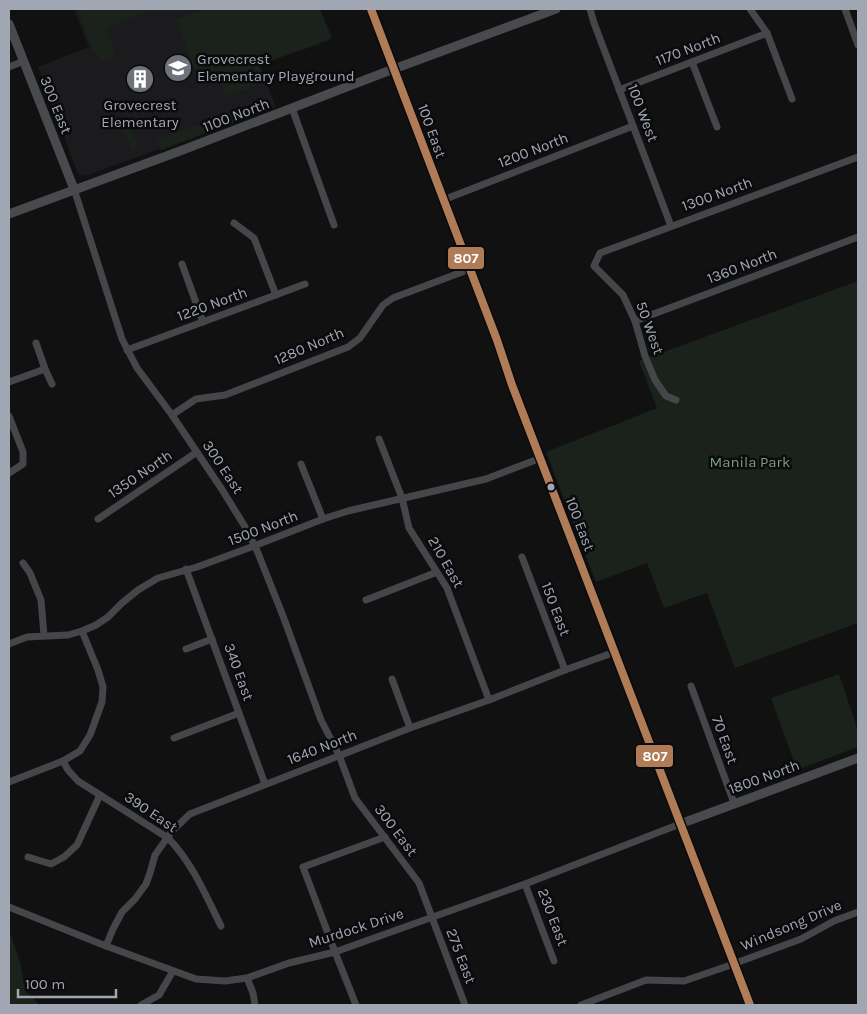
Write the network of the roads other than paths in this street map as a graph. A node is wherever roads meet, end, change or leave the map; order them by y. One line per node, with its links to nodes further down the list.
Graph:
1 (371, 9): 12 (main road, 100 East)
2 (556, 9): 12 (main road, 1100 North)
3 (590, 9): 13 (street, 100 West)
4 (750, 9): 7 (street)
5 (845, 9): 8 (street)
6 (9, 24): 9 (main road, 300 East)
7 (767, 33): 10 (street, 1170 North); 14 (street)
8 (858, 45)
9 (24, 61): 11 (street); 19 (main road, 300 East)
10 (692, 62): 13 (street, 1170 North); 17 (street)
11 (9, 67)
12 (394, 68): 15 (main road, 1100 North); 20 (main road, 100 East)
13 (619, 90): 16 (street, 100 West)
14 (792, 99)
15 (292, 108): 19 (main road, 1100 North); 23 (street)
16 (633, 126): 20 (street, 1200 North); 24 (street, 100 West)
17 (717, 127)
18 (858, 158): 24 (street, 1300 North)
19 (74, 189): 21 (main road, 1100 North); 34 (street, 300 East)
20 (443, 200): 28 (main road, 100 East)
21 (9, 214)
22 (234, 223): 30 (street)
23 (334, 225)
24 (671, 226): 27 (street, 1300 North)
25 (858, 237): 31 (street, 1360 North)
26 (182, 264): 32 (street)
27 (594, 266): 31 (street, 50 West)
28 (470, 269): 39 (street, 1280 North); 43 (main road, 100 East)
29 (305, 284): 30 (street, 1220 North)
30 (276, 295): 32 (street, 1220 North)
31 (635, 321): 38 (street, 50 West)
32 (203, 322): 34 (street, 1220 North)
33 (36, 343): 35 (street)
34 (127, 350): 39 (street, 300 East)
35 (45, 369): 36 (street); 37 (street)
36 (9, 382)
37 (52, 384)
38 (676, 400)
39 (172, 415): 42 (street, 300 East)
40 (9, 416): 45 (street)
41 (379, 439): 46 (street, 210 East)
42 (197, 452): 47 (street, 1350 North); 49 (street, 300 East)
43 (541, 458): 46 (street, 1500 North); 60 (main road, 100 East)
44 (301, 464): 48 (street)
45 (9, 473)
46 (402, 498): 48 (street, 1500 North); 53 (street, 210 East)
47 (98, 519)
48 (323, 519): 49 (street, 1500 North)
49 (255, 546): 52 (street, 1500 North); 68 (street, 300 East)
50 (522, 557): 61 (street, 150 East)
51 (23, 563): 56 (street)
52 (186, 569): 55 (street, 1500 North); 57 (street, 340 East)
53 (437, 572): 54 (street); 64 (street, 210 East)
54 (366, 600)
55 (82, 631): 56 (street, 1500 North); 70 (street)
56 (44, 635): 58 (street, 1500 North)
57 (212, 639): 59 (street); 65 (street, 340 East)
58 (9, 644)
59 (186, 649)
60 (614, 652): 61 (street, 1640 North); 75 (main road, 100 East)
61 (565, 670): 64 (street, 1640 North)
62 (392, 679): 66 (street)
63 (691, 686): 74 (street, 70 East)
64 (489, 700): 66 (street, 1640 North)
65 (239, 713): 67 (street); 72 (street, 340 East)
66 (410, 728): 68 (street, 1640 North)
67 (174, 738)
68 (339, 755): 72 (street, 1640 North); 76 (street, 300 East)
69 (858, 758): 74 (main road, 1800 North)
70 (64, 761): 71 (street); 73 (street, 390 East)
71 (9, 782)
72 (265, 784): 77 (street, 1640 North)
73 (100, 795): 77 (street, 390 East); 78 (street)
74 (734, 803): 75 (main road, 1800 North)
75 (680, 824): 79 (street, Murdock Drive); 87 (main road, 100 East)
76 (384, 837): 82 (street, 300 East); 85 (street)
77 (168, 838): 83 (street, 390 East); 84 (street, 1640 North)
78 (28, 857)
79 (525, 884): 82 (street, Murdock Drive); 86 (street, 230 East)
80 (9, 907): 84 (street, Murdock Drive)
81 (858, 912): 87 (street, Windsong Drive)
82 (432, 918): 85 (street, Murdock Drive); 93 (street, 275 East)
83 (221, 926)
84 (106, 946): 88 (street, Murdock Drive)
85 (335, 952): 89 (street, Murdock Drive); 92 (street)
86 (554, 960)
87 (734, 964): 94 (street, Windsong Drive); 95 (main road, 100 East)
88 (173, 971): 89 (street, Murdock Drive); 90 (street)
89 (247, 978): 91 (street)
90 (142, 1005)
91 (256, 1005)
92 (356, 1005)
93 (465, 1005)
94 (581, 1005)
95 (750, 1005)

